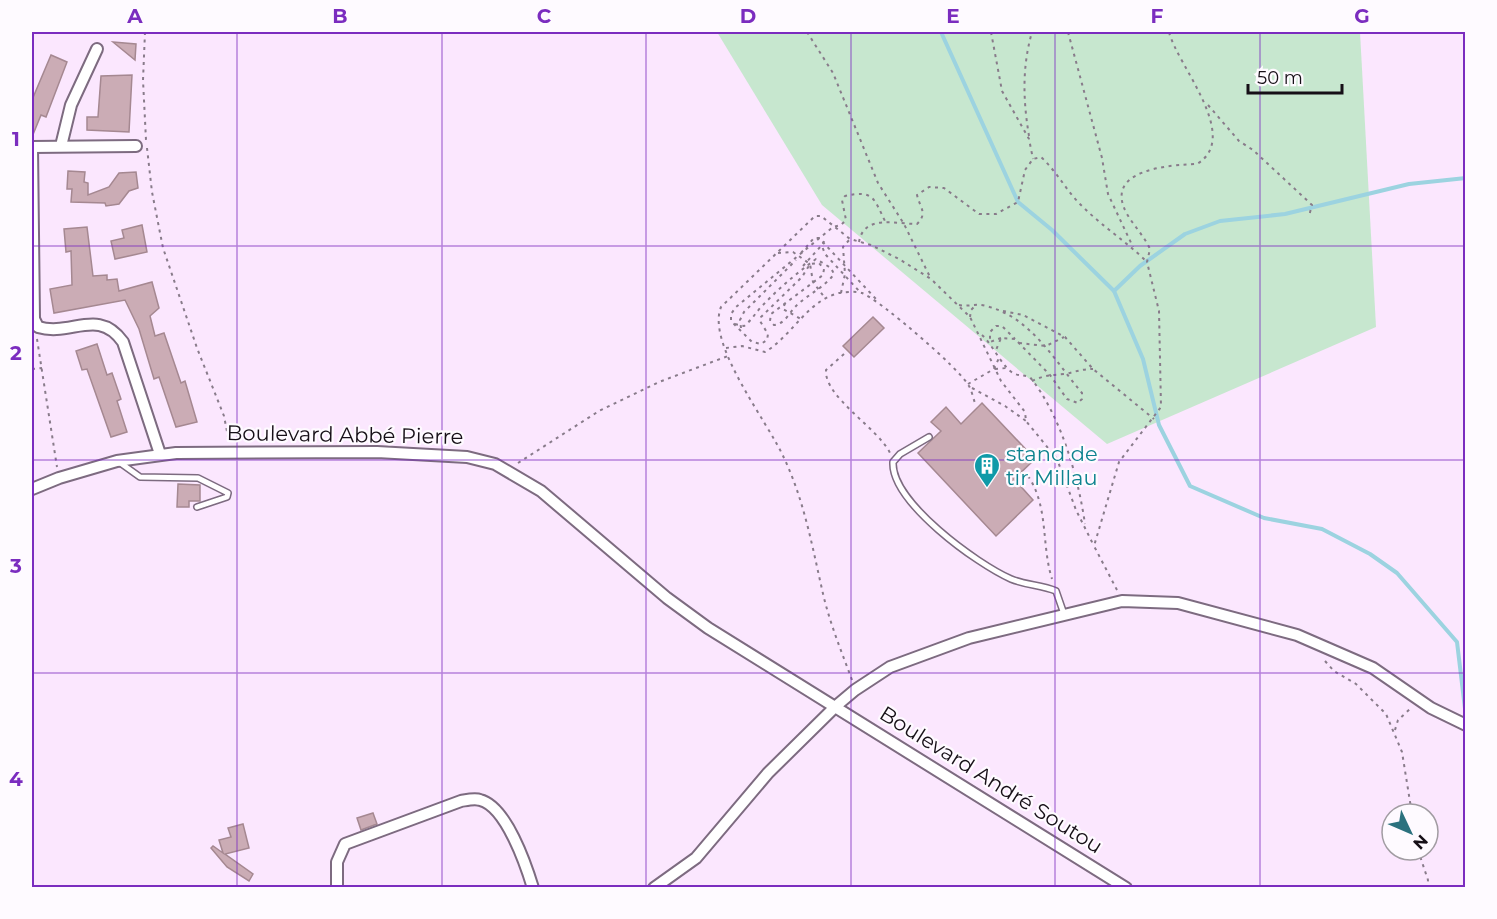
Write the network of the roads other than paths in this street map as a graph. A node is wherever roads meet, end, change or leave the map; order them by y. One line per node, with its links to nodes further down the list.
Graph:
1 (97, 49): 2 (street)
2 (61, 146): 3 (street); 4 (street)
3 (136, 146)
4 (32, 147): 6 (street)
5 (929, 437): 10 (lane)
6 (159, 454): 7 (street, Boulevard Abbé Pierre); 11 (street, Boulevard Abbé Pierre)
7 (117, 461): 8 (street, Boulevard Abbé Pierre); 9 (lane)
8 (32, 489)
9 (197, 507)
10 (1064, 614): 11 (street); 12 (street)
11 (836, 706): 15 (street); 16 (street, Boulevard André Soutou)
12 (1466, 725)
13 (337, 888): 14 (street)
14 (533, 888)
15 (654, 888)
16 (1126, 888)

